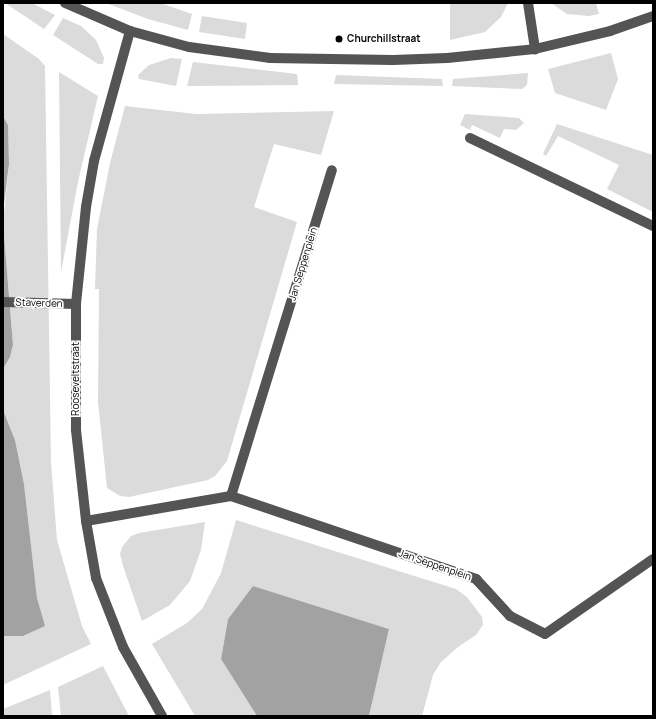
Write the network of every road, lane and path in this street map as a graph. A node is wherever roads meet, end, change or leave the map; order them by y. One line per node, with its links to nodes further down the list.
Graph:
1 (65, 3): 4 (street)
2 (528, 3): 5 (street)
3 (653, 16): 5 (street)
4 (130, 31): 5 (street); 10 (street, Rooseveltstraat)
5 (535, 49)
6 (470, 138): 8 (street)
7 (332, 170): 11 (street, Jan Seppenplein)
8 (653, 226)
9 (3, 302): 10 (street, Staverden)
10 (76, 304): 12 (street, Rooseveltstraat)
11 (231, 496): 12 (street, Jan Seppenplein); 13 (street, Jan Seppenplein)
12 (86, 521): 14 (street, Rooseveltstraat)
13 (653, 559)
14 (162, 716)

